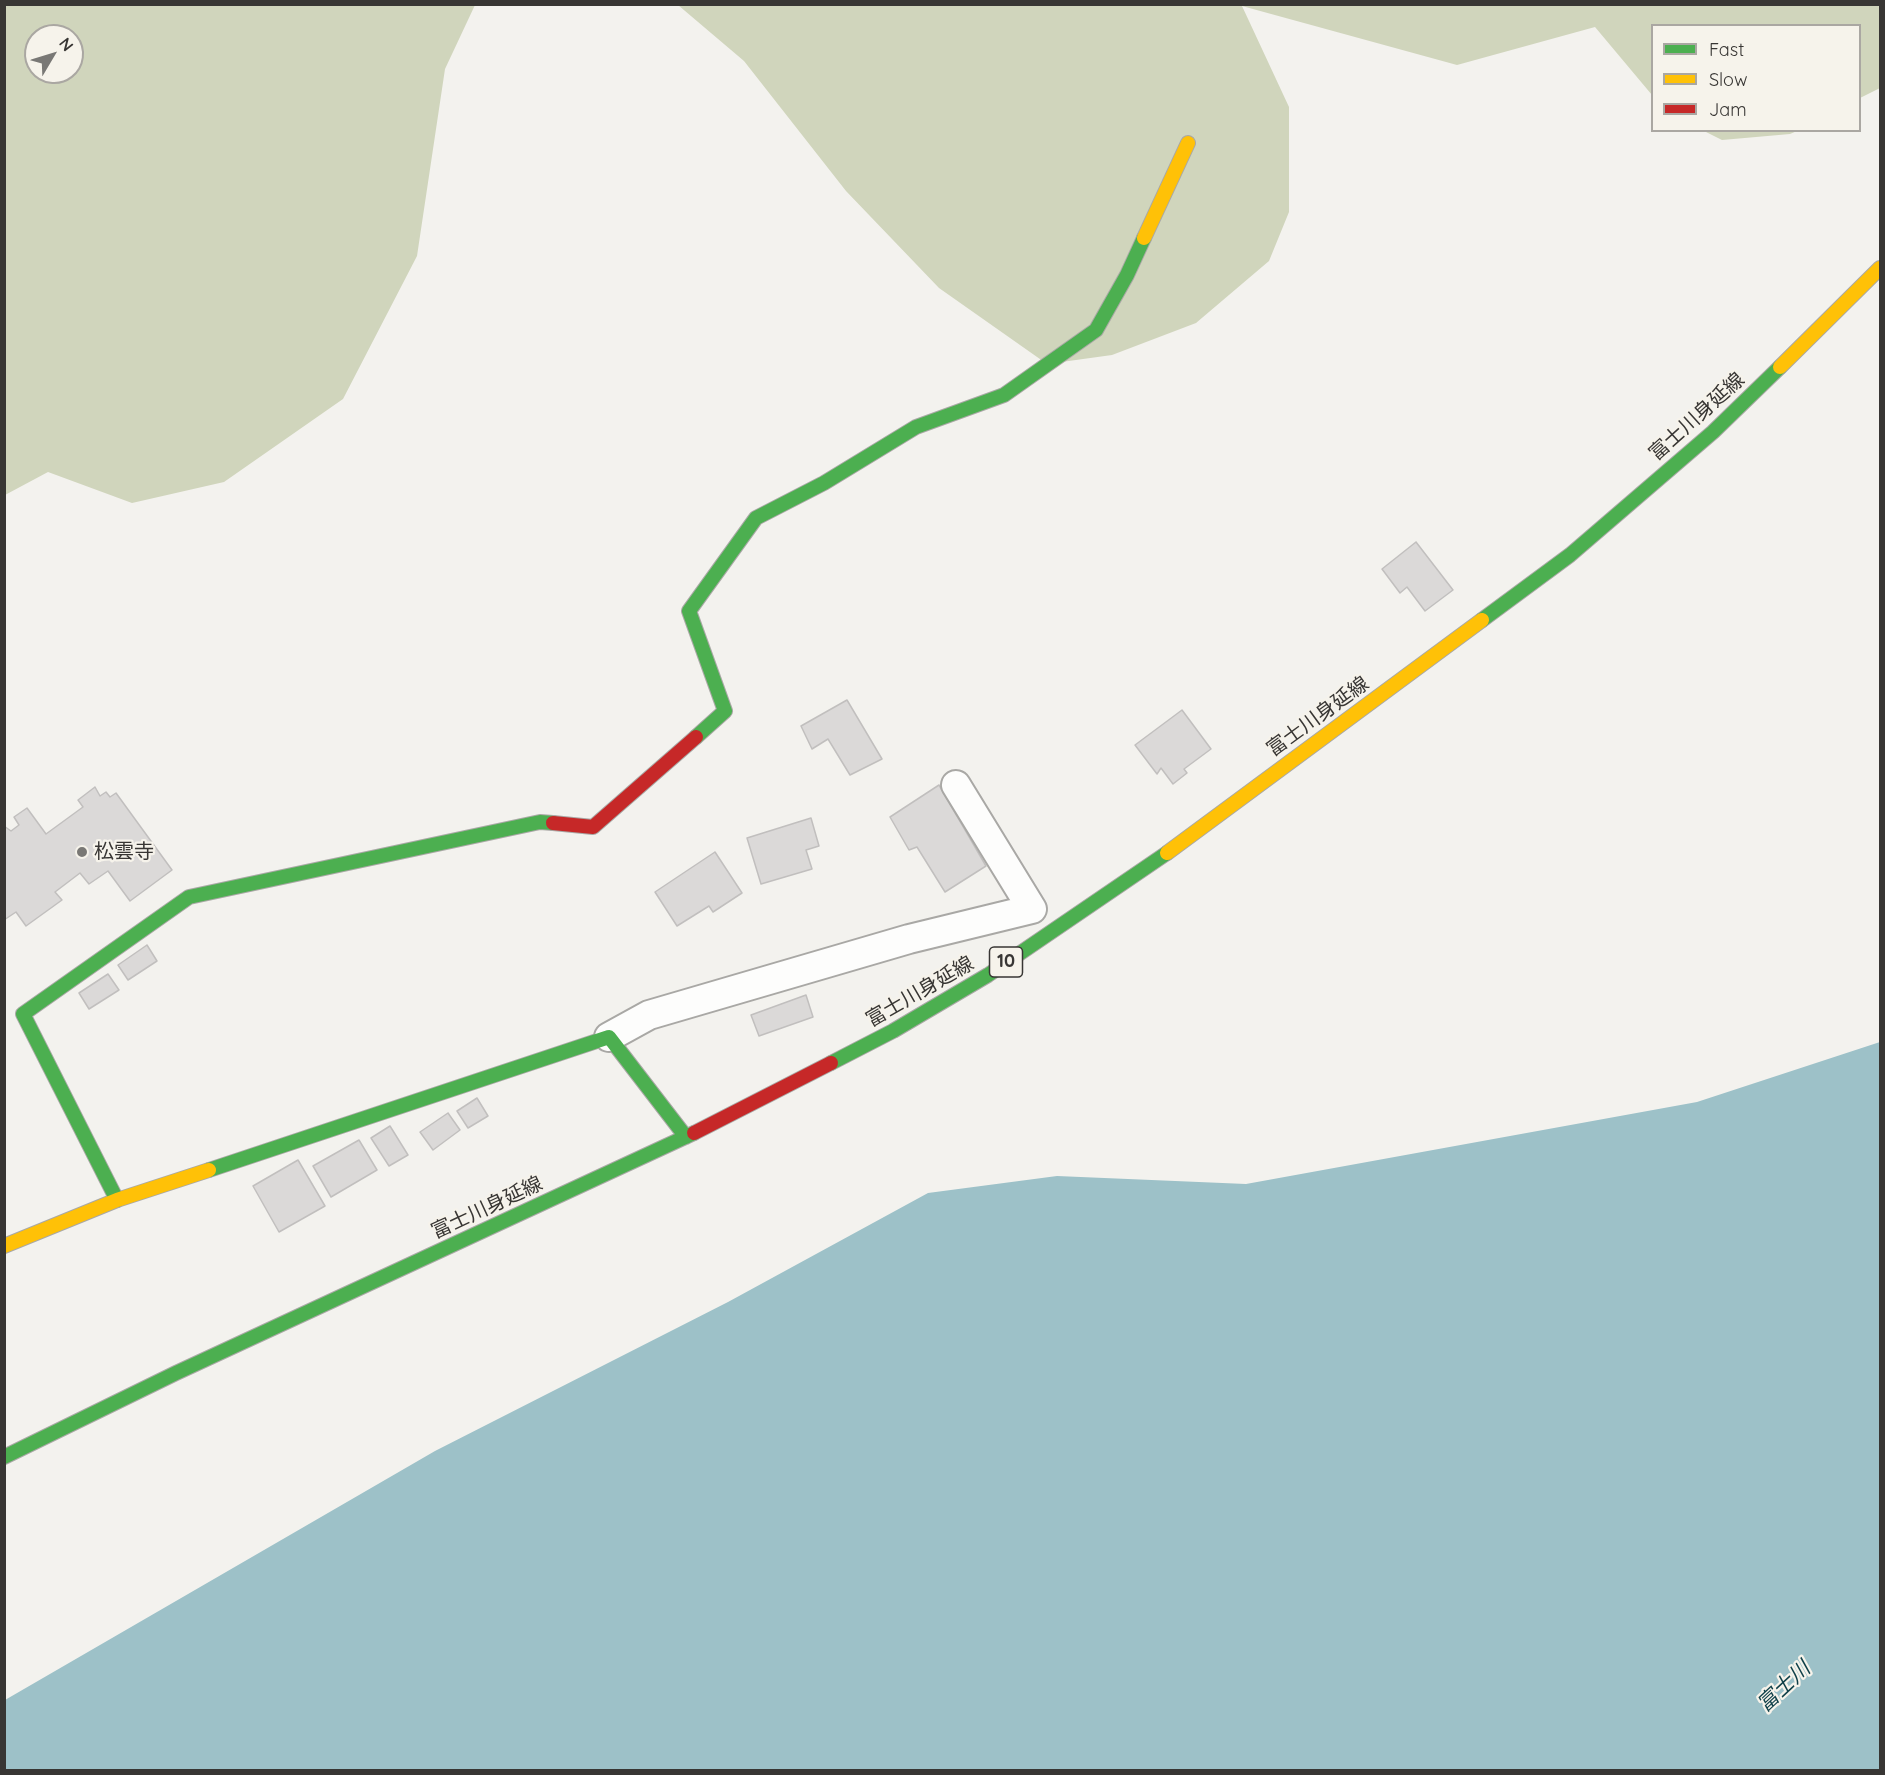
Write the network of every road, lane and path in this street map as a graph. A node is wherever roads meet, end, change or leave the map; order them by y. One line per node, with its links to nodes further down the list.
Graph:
1 (1188, 142): 4 (street)
2 (1881, 268): 6 (street, 富士川身延線 / 10)
3 (956, 785): 5 (street)
4 (14, 1019): 7 (street)
5 (609, 1037): 6 (street); 7 (street)
6 (686, 1137): 9 (street, 富士川身延線 / 10)
7 (117, 1200): 8 (street)
8 (4, 1246)
9 (4, 1457)

